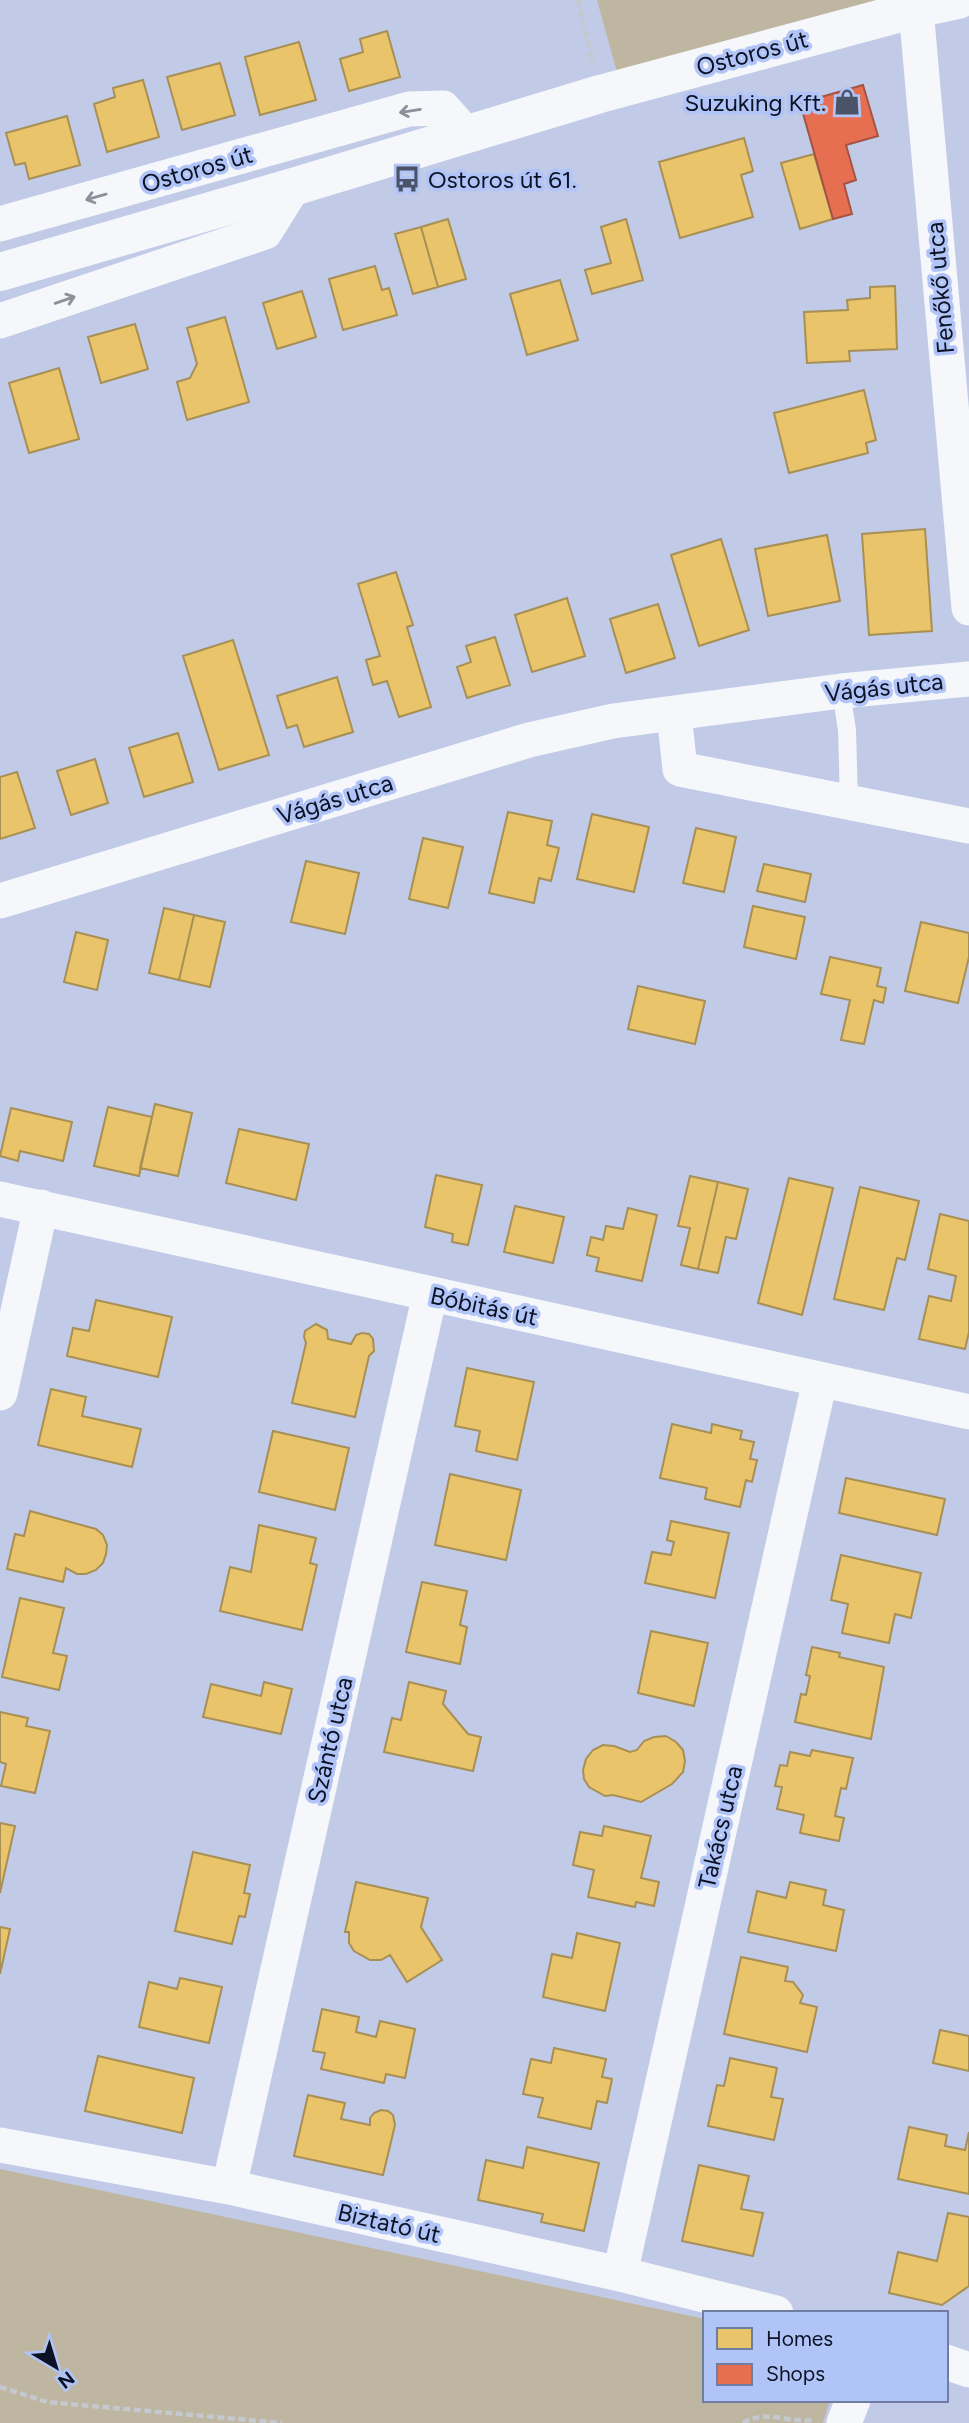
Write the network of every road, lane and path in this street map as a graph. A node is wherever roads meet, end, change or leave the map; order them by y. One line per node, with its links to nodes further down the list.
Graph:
1 (578, 0): 4 (path)
2 (958, 0): 3 (main road, Ostoros út)
3 (916, 9): 4 (main road, Ostoros út); 10 (street, Fenőkő utca)
4 (600, 94): 5 (main road, Ostoros út)
5 (466, 134): 6 (main road, Ostoros út); 7 (street, Ostoros út, one-way to 7)
6 (293, 187): 8 (main road, Ostoros út); 9 (street, one-way to 6)
7 (0, 224)
8 (0, 272)
9 (0, 321)
10 (969, 608)
11 (969, 678): 12 (street, Vágás utca)
12 (841, 691): 13 (street, Vágás utca); 14 (lane)
13 (674, 714): 14 (street); 16 (street, Vágás utca)
14 (849, 802): 15 (street)
15 (969, 826)
16 (0, 901)
17 (0, 1199): 18 (street, Bóbitás út)
18 (41, 1207): 19 (street, Bóbitás út); 21 (street)
19 (430, 1294): 20 (street, Bóbitás út); 24 (street, Szántó utca)
20 (820, 1380): 22 (street, Bóbitás út); 25 (street, Takács utca)
21 (0, 1393)
22 (969, 1412)
23 (0, 2145): 24 (street, Biztató út)
24 (229, 2187): 25 (street, Biztató út)
25 (620, 2274): 26 (street, Biztató út)
26 (768, 2311)
27 (948, 2363): 28 (street)
28 (969, 2370)
29 (0, 2387): 31 (path)
30 (848, 2412): 32 (path)
31 (282, 2423)
32 (743, 2423)

